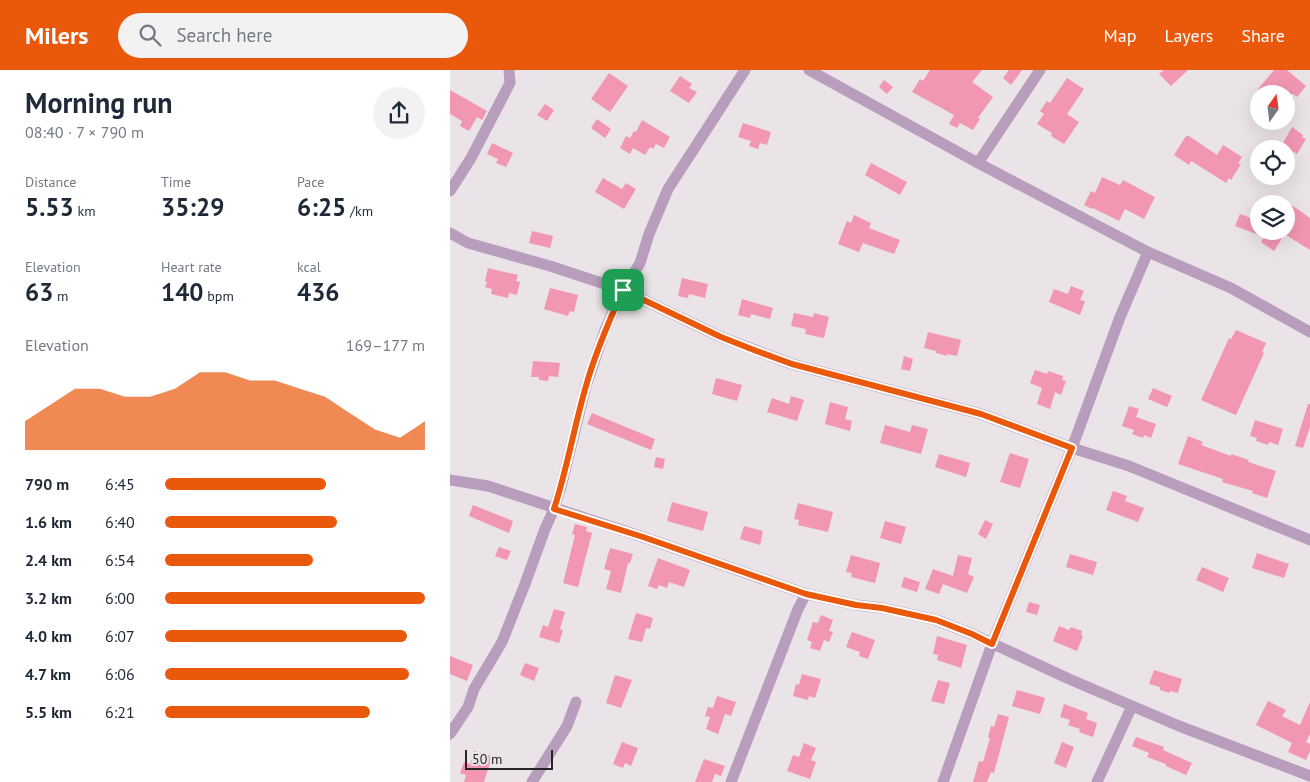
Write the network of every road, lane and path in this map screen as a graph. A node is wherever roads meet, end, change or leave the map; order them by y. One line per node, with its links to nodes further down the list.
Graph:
1 (509, 70): 6 (street)
2 (746, 70): 9 (street)
3 (809, 70): 5 (street)
4 (1040, 70): 5 (street)
5 (978, 163): 8 (street)
6 (450, 191)
7 (450, 233): 9 (street)
8 (1148, 252): 10 (street); 11 (street)
9 (623, 290): 11 (street); 13 (street)
10 (1310, 332)
11 (1072, 448): 14 (street); 16 (street)
12 (450, 480): 13 (street)
13 (554, 509): 15 (street); 19 (street)
14 (1310, 540)
15 (806, 594): 16 (street); 22 (street)
16 (992, 644): 18 (street); 23 (street)
17 (576, 702): 21 (street)
18 (1132, 706): 20 (street); 24 (street)
19 (450, 734)
20 (1310, 776)
21 (532, 782)
22 (731, 782)
23 (943, 782)
24 (1097, 782)

